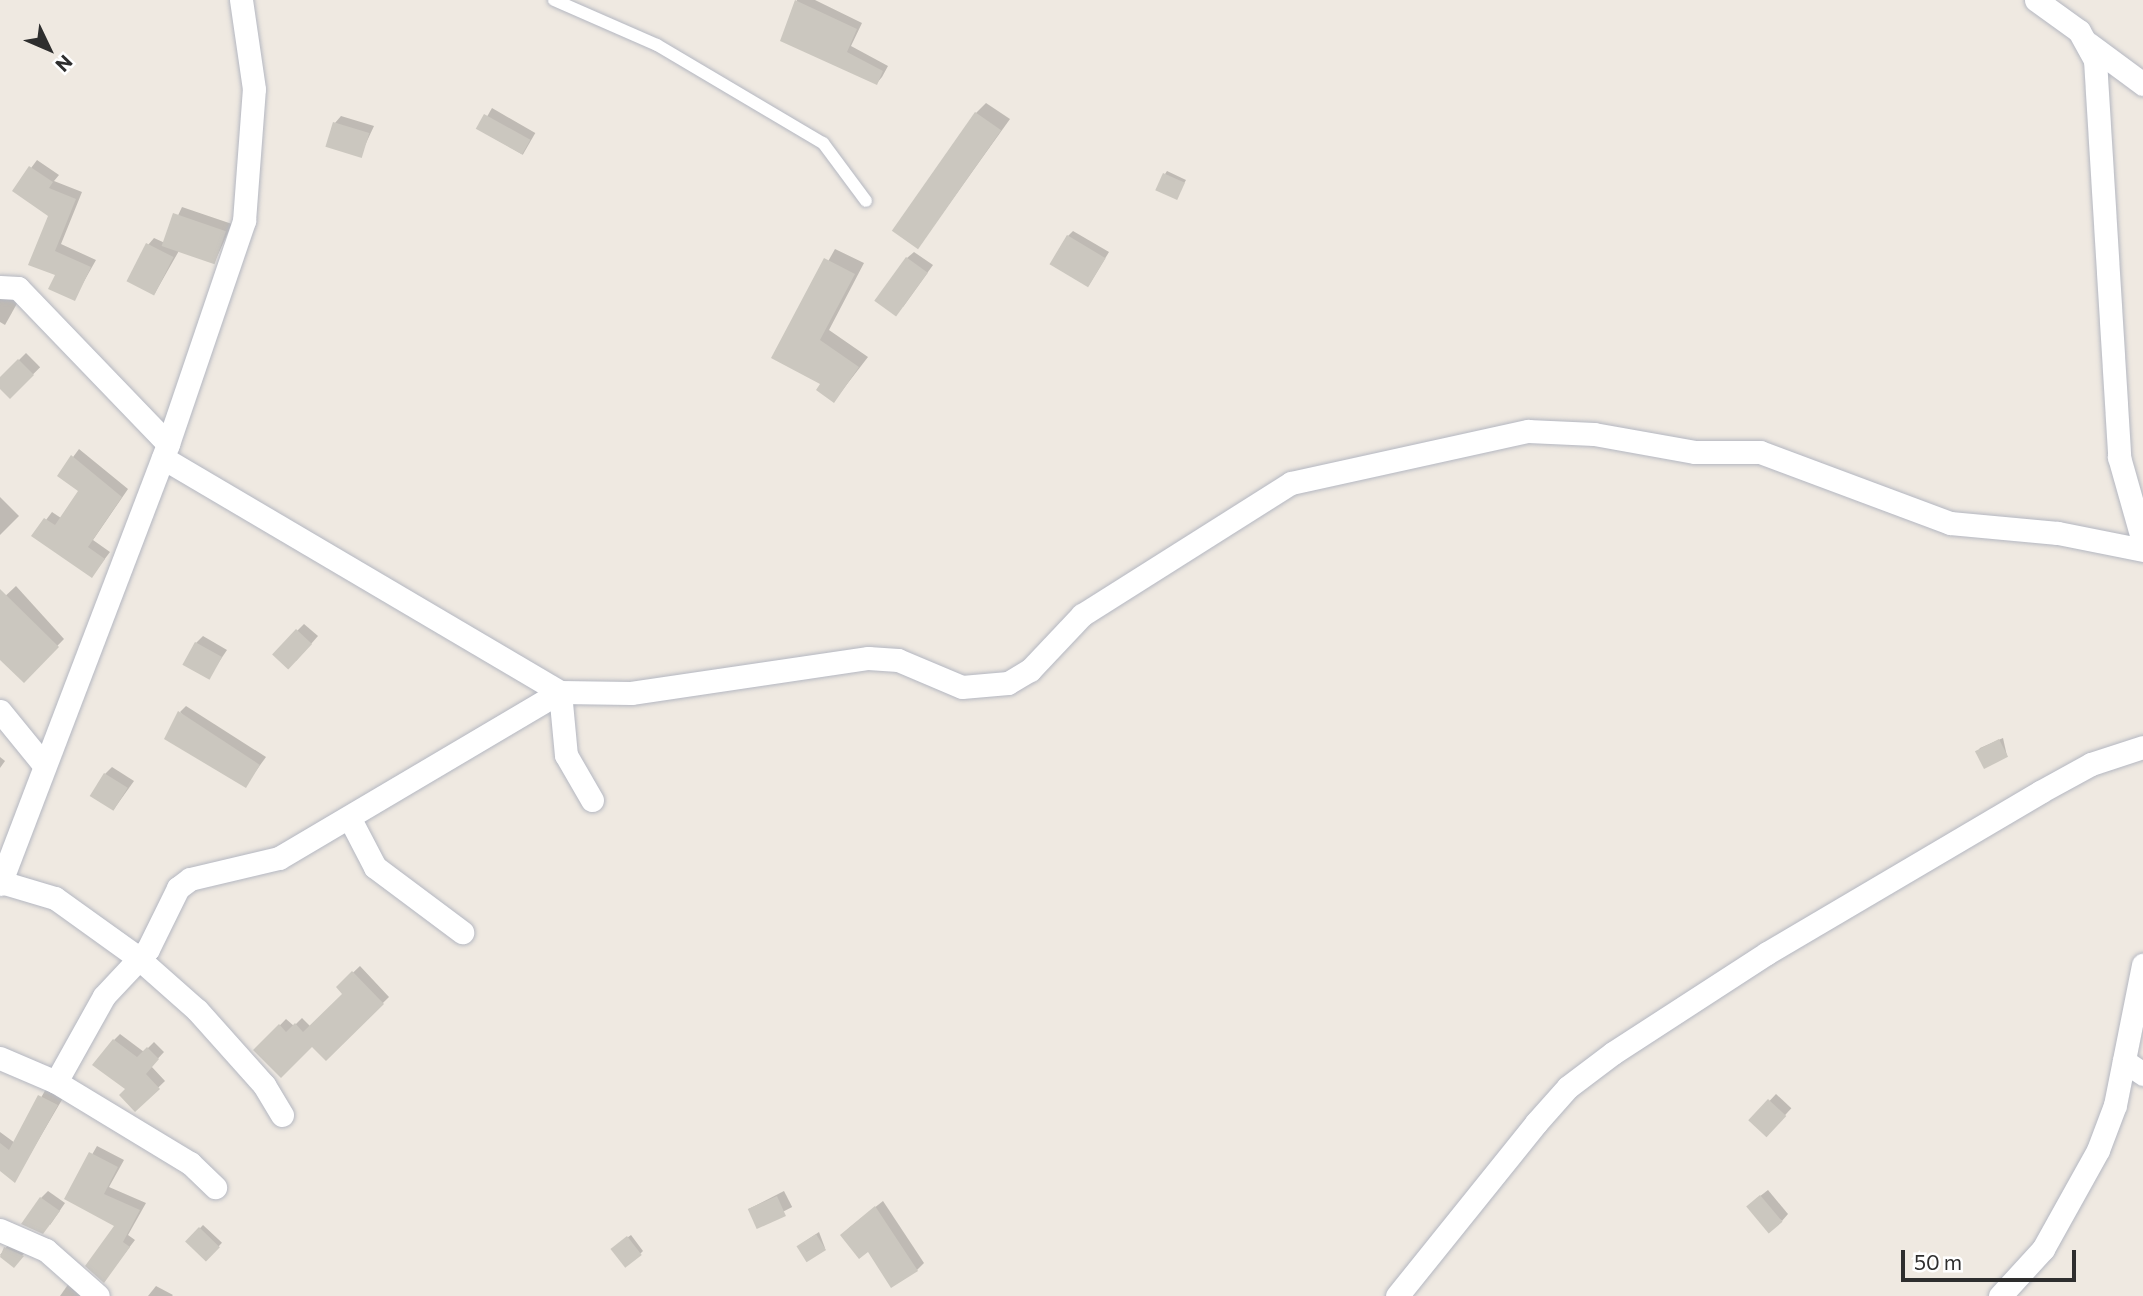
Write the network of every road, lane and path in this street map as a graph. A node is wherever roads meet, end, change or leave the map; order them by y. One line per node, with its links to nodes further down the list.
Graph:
1 (241, 0): 8 (street)
2 (554, 0): 6 (lane)
3 (2036, 0): 4 (street)
4 (2089, 44): 5 (street); 9 (street)
5 (2143, 84)
6 (866, 201)
7 (0, 287): 8 (street)
8 (166, 451): 11 (street); 14 (street)
9 (2143, 542)
10 (2143, 550): 11 (street)
11 (561, 692): 15 (street); 16 (street)
12 (0, 711): 14 (street)
13 (2143, 747): 28 (street)
14 (44, 765): 17 (street)
15 (592, 800)
16 (350, 819): 18 (street); 19 (street)
17 (0, 883): 19 (street)
18 (462, 932)
19 (137, 957): 23 (street); 24 (street)
20 (2143, 965): 22 (street)
21 (0, 1058): 23 (street)
22 (2134, 1067): 29 (street)
23 (55, 1082): 25 (street)
24 (282, 1115)
25 (215, 1187)
26 (0, 1230): 27 (street)
27 (97, 1296)
28 (1397, 1296)
29 (2000, 1296)

